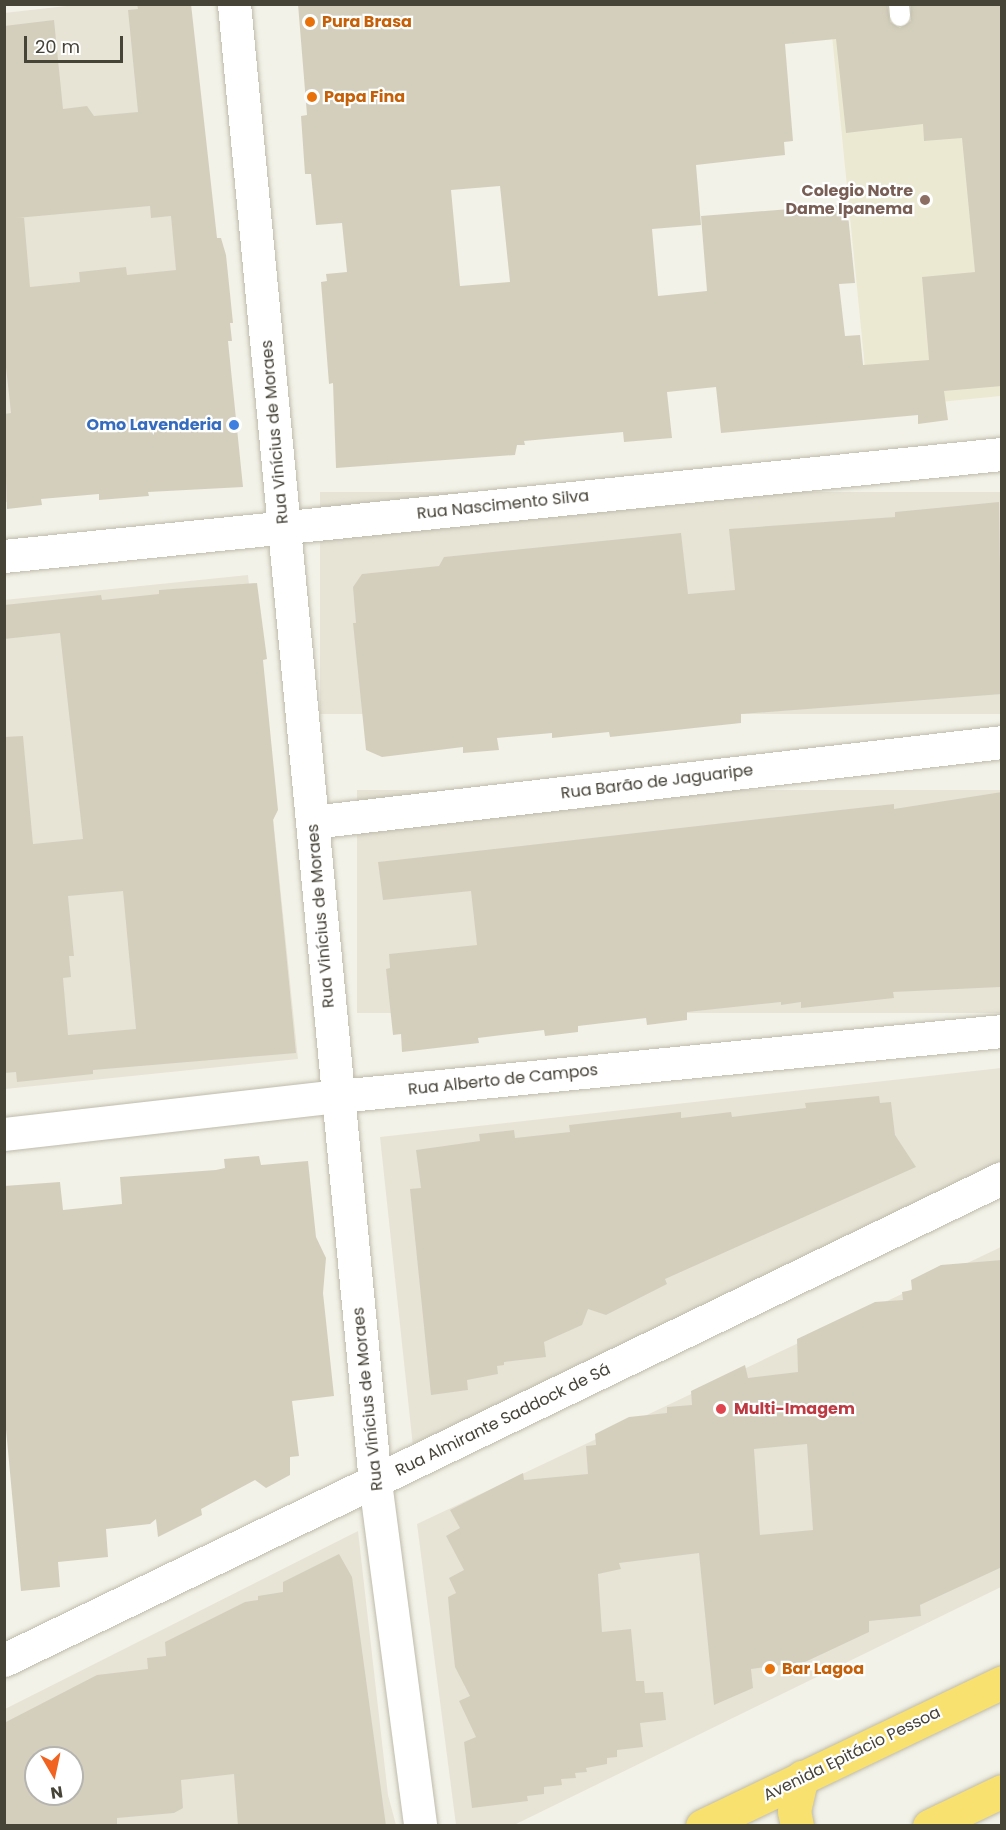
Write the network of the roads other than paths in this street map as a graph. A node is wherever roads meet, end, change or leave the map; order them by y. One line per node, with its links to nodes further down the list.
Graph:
1 (234, 4): 3 (street, Rua Vinícius de Moraes)
2 (1002, 454): 3 (street, Rua Nascimento Silva)
3 (285, 528): 4 (street, Rua Nascimento Silva); 6 (street, Rua Vinícius de Moraes)
4 (4, 556)
5 (1002, 742): 6 (street, Rua Barão de Jaguaripe)
6 (312, 822): 8 (street, Rua Vinícius de Moraes)
7 (1002, 1031): 8 (street, Rua Alberto de Campos)
8 (338, 1096): 9 (street, Rua Alberto de Campos); 11 (street, Rua Vinícius de Moraes)
9 (4, 1134)
10 (1002, 1178): 11 (street, Rua Almirante Saddock de Sá)
11 (375, 1482): 12 (street, Rua Almirante Saddock de Sá); 16 (street, Rua Vinícius de Moraes)
12 (4, 1660)
13 (1002, 1682): 14 (highway, Avenida Epitácio Pessoa)
14 (802, 1777): 17 (highway, Avenida Epitácio Pessoa); 18 (highway)
15 (1002, 1791): 19 (highway)
16 (420, 1826)
17 (702, 1826)
18 (797, 1826)
19 (929, 1826)

